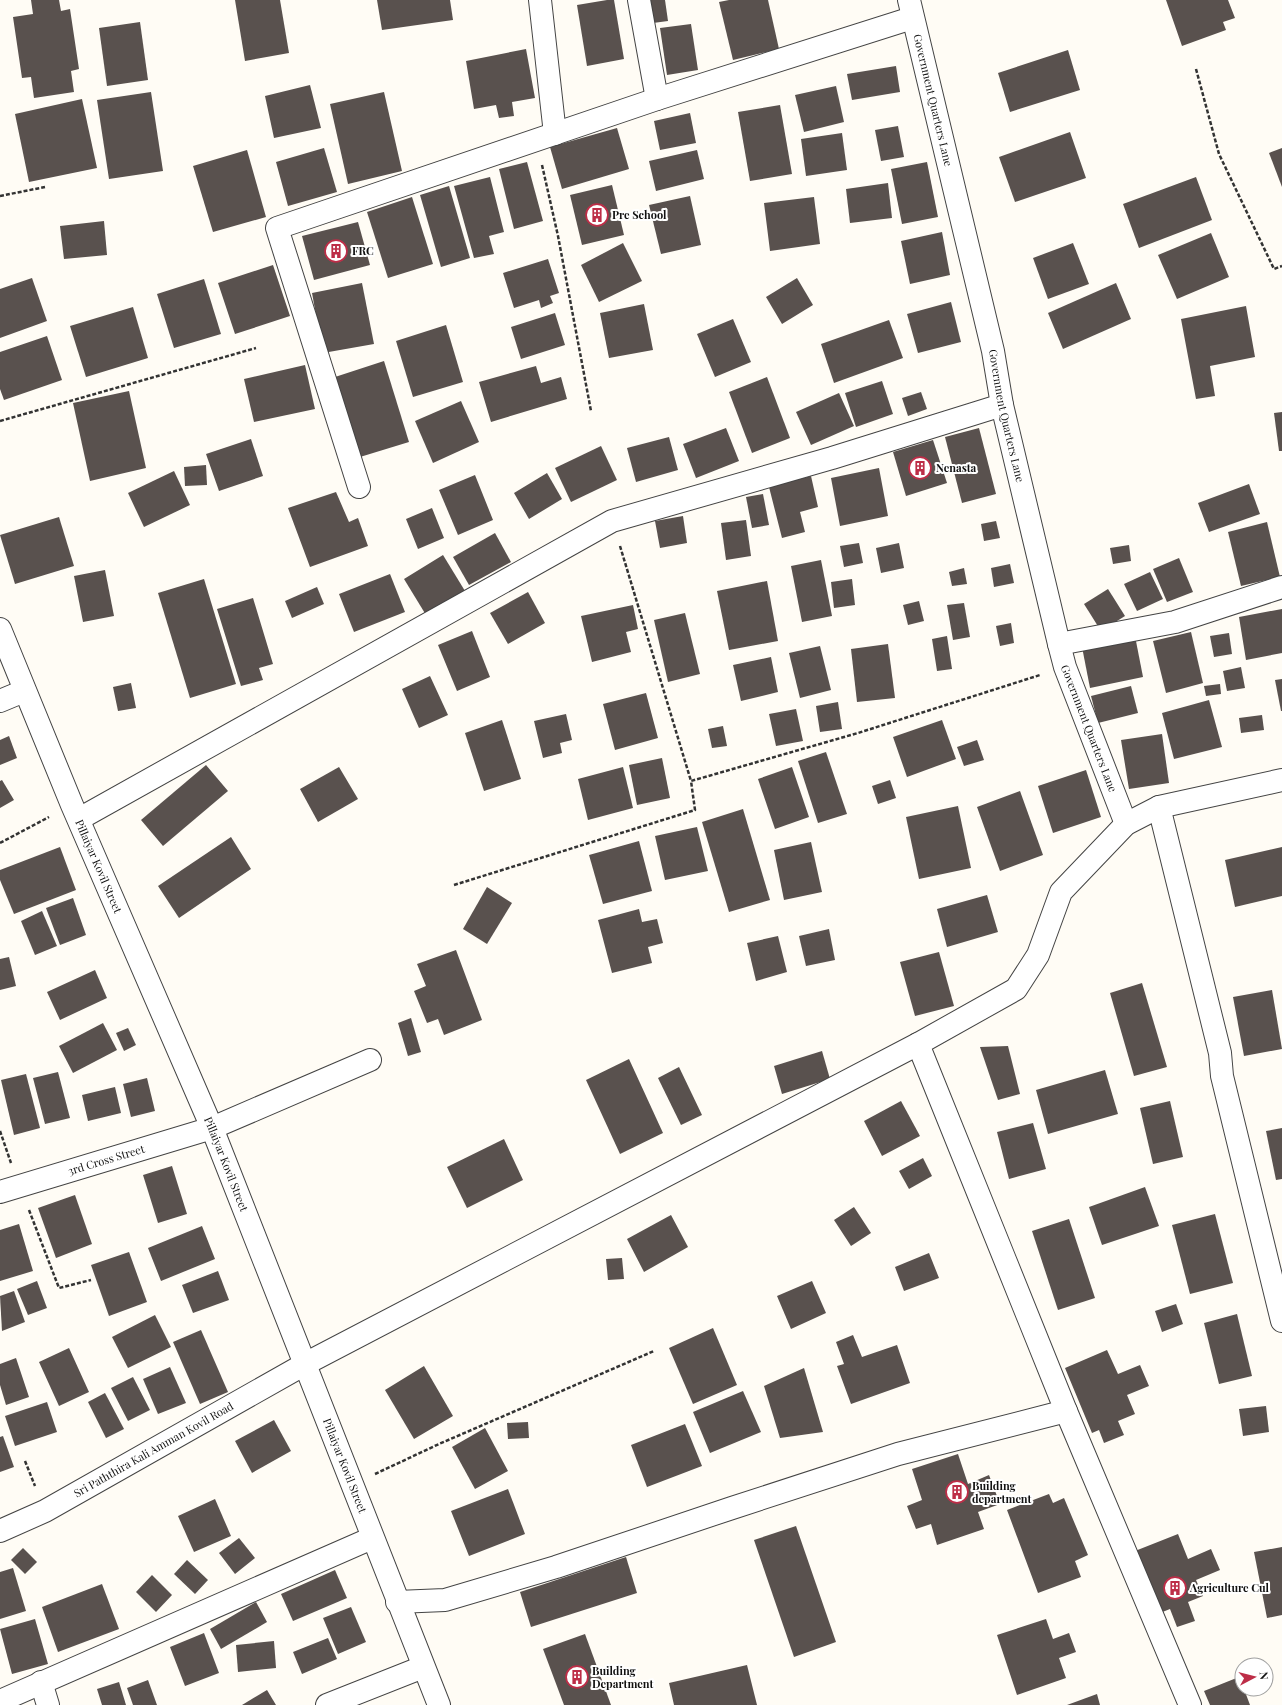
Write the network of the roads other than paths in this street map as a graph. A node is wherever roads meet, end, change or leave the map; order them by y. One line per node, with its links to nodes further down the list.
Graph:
1 (540, 0): 5 (street)
2 (639, 0): 4 (street)
3 (911, 9): 4 (street); 6 (street, Government Quarters Lane)
4 (657, 99): 5 (street)
5 (546, 137): 7 (street)
6 (1002, 406): 10 (street, Government Quarters Lane); 15 (street)
7 (359, 487)
8 (1282, 587): 10 (street)
9 (0, 629): 11 (street, Pillaiyar Kovil Street)
10 (1059, 644): 16 (street, Government Quarters Lane)
11 (24, 690): 12 (street); 15 (street, Pillaiyar Kovil Street)
12 (0, 701)
13 (1282, 780): 14 (street, Sri Paththira Kali Amman Kovil Road)
14 (1159, 807): 16 (street, Sri Paththira Kali Amman Kovil Road); 21 (street)
15 (76, 812): 19 (street, Pillaiyar Kovil Street)
16 (1126, 824): 17 (street, Sri Paththira Kali Amman Kovil Road)
17 (918, 1044): 22 (street, Sri Paththira Kali Amman Kovil Road); 23 (street)
18 (370, 1060): 19 (street, 3rd Cross Street)
19 (212, 1128): 20 (street, 3rd Cross Street); 22 (street, Pillaiyar Kovil Street)
20 (10, 1190)
21 (1282, 1321)
22 (306, 1364): 24 (street, Sri Paththira Kali Amman Kovil Road); 25 (street, Pillaiyar Kovil Street)
23 (1066, 1411): 26 (street); 33 (street)
24 (0, 1531)
25 (372, 1538): 26 (street, Pillaiyar Kovil Street); 28 (street)
26 (397, 1602): 27 (street, Pillaiyar Kovil Street)
27 (423, 1667): 31 (street); 32 (street, Pillaiyar Kovil Street)
28 (41, 1682): 29 (street); 30 (street)
29 (0, 1701)
30 (48, 1705)
31 (327, 1705)
32 (439, 1705)
33 (1190, 1705)

